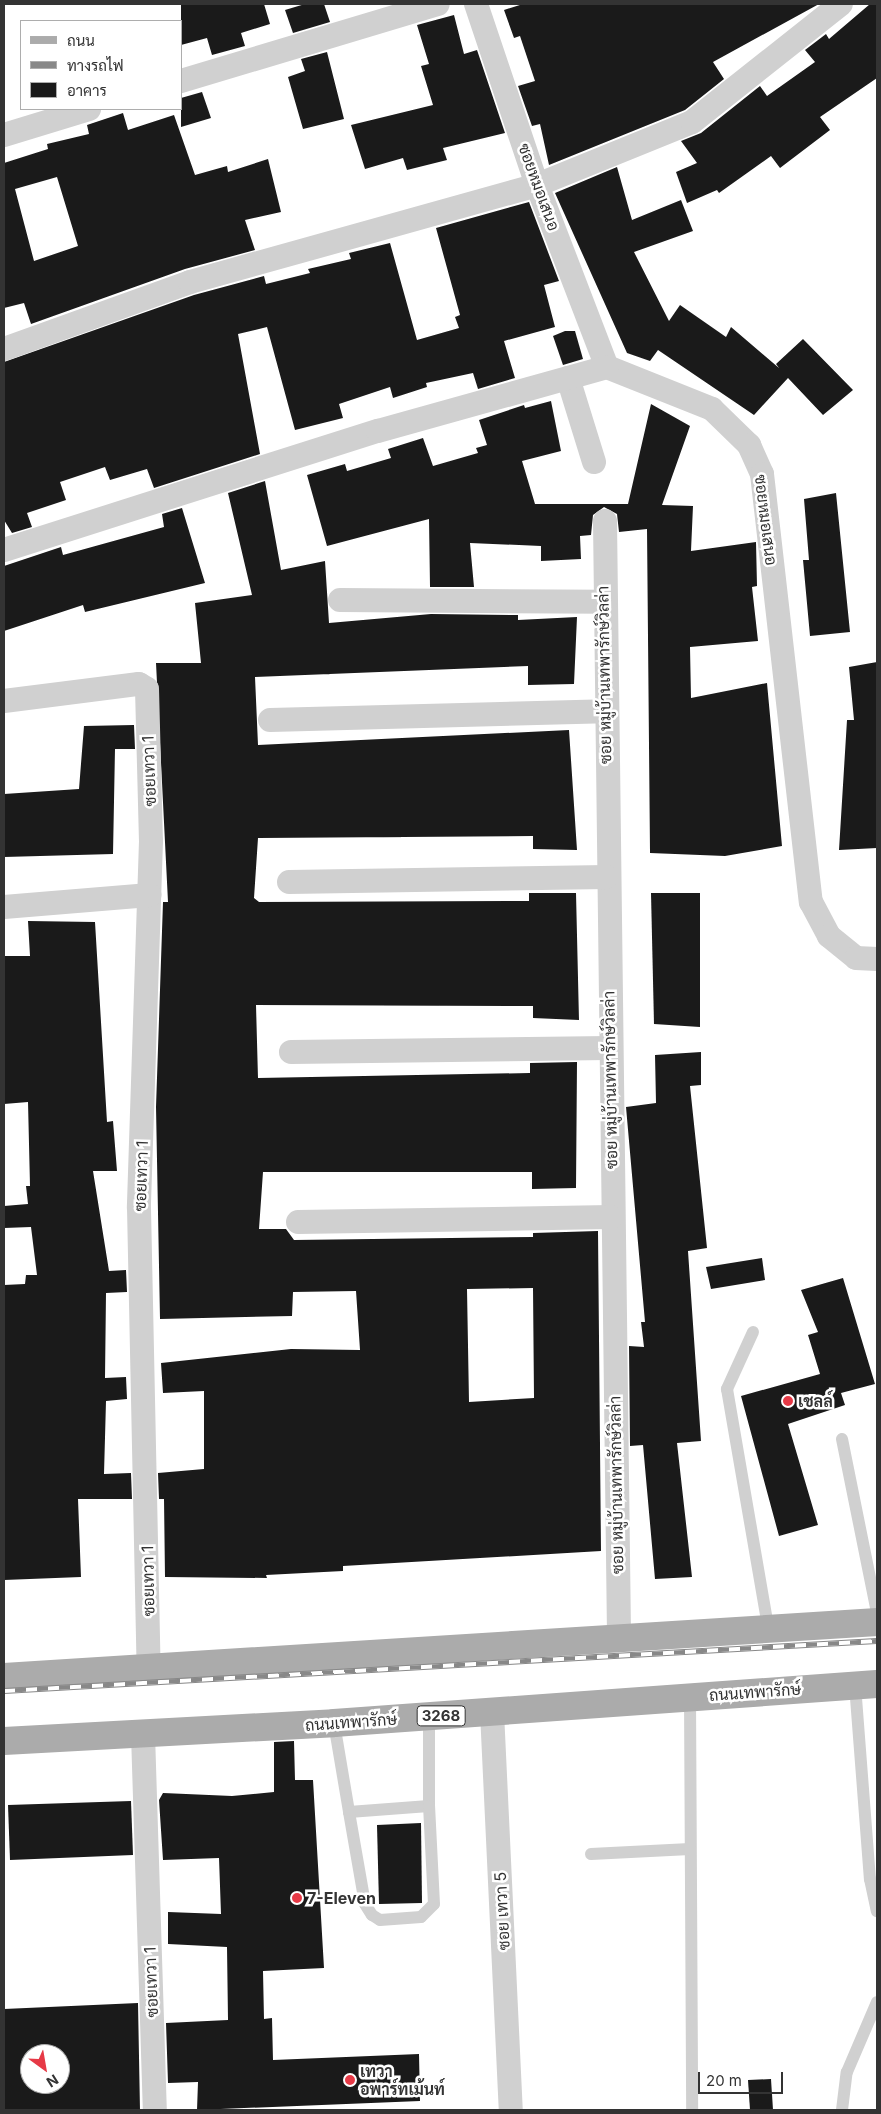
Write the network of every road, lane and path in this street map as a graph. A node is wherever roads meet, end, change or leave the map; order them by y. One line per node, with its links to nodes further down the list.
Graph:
1 (438, 4): 4 (street)
2 (476, 4): 7 (street, ซอยหมอเสนอ)
3 (841, 4): 7 (street)
4 (182, 81)
5 (86, 110): 6 (street)
6 (4, 135)
7 (537, 185): 8 (street); 9 (street, ซอยหมอเสนอ)
8 (4, 349)
9 (607, 367): 10 (street); 23 (street, ซอยหมอเสนอ)
10 (568, 378): 11 (street); 13 (street)
11 (594, 462)
12 (605, 521): 15 (street, ซอย หมู่บ้านเทพารักษ์วิลล่า)
13 (4, 550)
14 (340, 600): 15 (street)
15 (605, 602): 17 (street, ซอย หมู่บ้านเทพารักษ์วิลล่า)
16 (4, 702): 21 (street, ซอยเทวา 1)
17 (605, 711): 18 (street); 19 (street, ซอย หมู่บ้านเทพารักษ์วิลล่า)
18 (270, 720)
19 (607, 877): 20 (street); 24 (street, ซอย หมู่บ้านเทพารักษ์วิลล่า)
20 (289, 882)
21 (150, 896): 22 (street); 34 (street, ซอยเทวา 1)
22 (4, 907)
23 (877, 959)
24 (609, 1048): 25 (street); 26 (street, ซอย หมู่บ้านเทพารักษ์วิลล่า)
25 (291, 1052)
26 (612, 1218): 27 (street); 33 (street, ซอย หมู่บ้านเทพารักษ์วิลล่า)
27 (298, 1222)
28 (753, 1332): 32 (lane)
29 (842, 1439): 30 (lane)
30 (877, 1612)
31 (877, 1622): 32 (main road)
32 (769, 1631): 33 (main road)
33 (619, 1639): 34 (main road)
34 (149, 1668): 35 (main road)
35 (4, 1677)
36 (866, 1684): 37 (main road, ถนนเทพารักษ์ / 3268); 47 (lane)
37 (690, 1696): 38 (main road, ถนนเทพารักษ์ / 3268); 45 (lane)
38 (492, 1712): 39 (main road, ถนนเทพารักษ์ / 3268); 50 (street, ซอย เทวา 5)
39 (429, 1717): 40 (main road, ถนนเทพารักษ์ / 3268); 43 (lane)
40 (334, 1723): 41 (main road, ถนนเทพารักษ์ / 3268); 44 (lane)
41 (143, 1734): 42 (main road, ถนนเทพารักษ์ / 3268); 49 (street, ซอยเทวา 1)
42 (4, 1741)
43 (429, 1806): 44 (lane); 44 (lane)
44 (349, 1812)
45 (690, 1850): 46 (lane); 51 (lane)
46 (591, 1854)
47 (877, 1911)
48 (877, 2002): 52 (lane)
49 (156, 2110)
50 (511, 2110)
51 (692, 2110)
52 (842, 2110)

